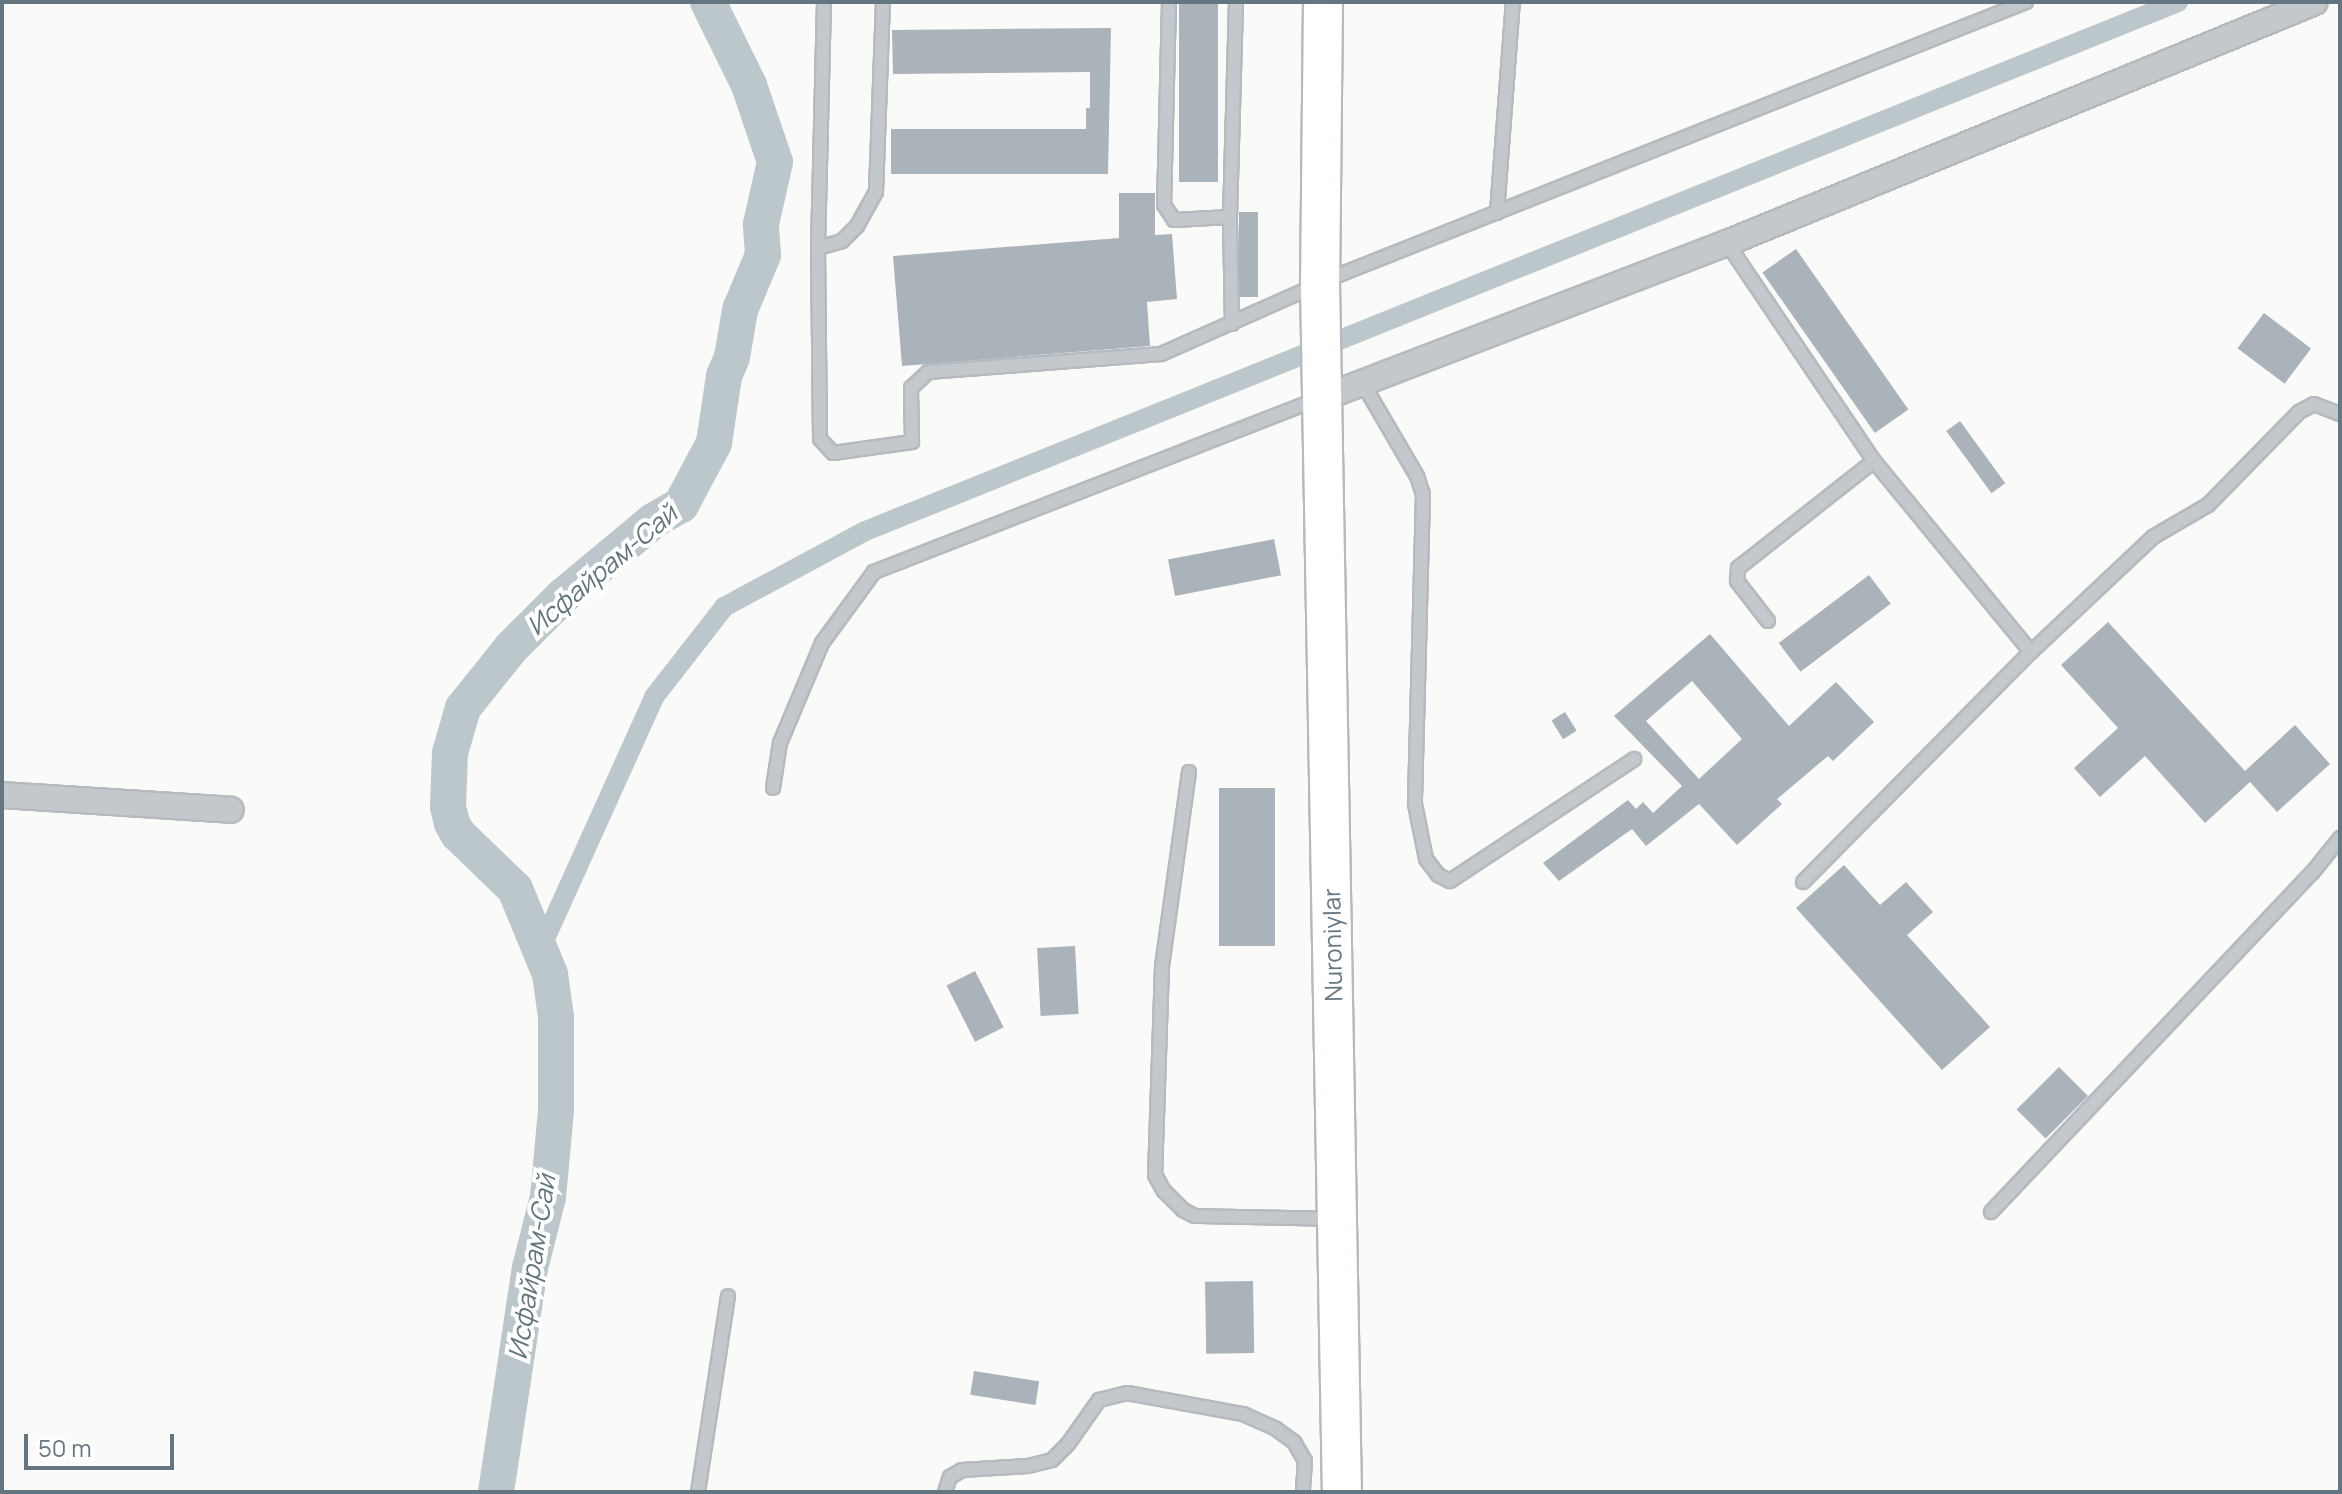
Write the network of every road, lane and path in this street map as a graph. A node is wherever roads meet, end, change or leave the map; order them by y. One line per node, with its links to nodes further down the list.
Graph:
1 (824, 2): 12 (lane)
2 (883, 2): 12 (lane)
3 (1169, 2): 10 (lane)
4 (1236, 2): 10 (lane)
5 (1323, 2): 13 (main road, Nuroniylar)
6 (1513, 2): 9 (lane)
7 (2026, 2): 9 (lane)
8 (2315, 2): 11 (street)
9 (1497, 213): 13 (lane)
10 (1230, 217): 14 (lane)
11 (1727, 243): 15 (street); 18 (lane)
12 (818, 248): 14 (lane)
13 (1320, 284): 14 (lane); 16 (main road, Nuroniylar)
14 (1232, 324)
15 (1362, 382): 16 (street); 21 (lane)
16 (1323, 398): 23 (lane); 29 (main road, Nuroniylar)
17 (2340, 414): 20 (lane)
18 (1874, 461): 19 (lane); 20 (lane)
19 (1768, 621)
20 (2031, 652): 27 (lane)
21 (1634, 759)
22 (1189, 772): 29 (lane)
23 (773, 788)
24 (2, 795): 25 (street)
25 (231, 810)
26 (2340, 838): 28 (lane)
27 (1803, 882)
28 (1991, 1212)
29 (1337, 1219): 34 (main road, Nuroniylar)
30 (728, 1296): 31 (lane)
31 (698, 1492)
32 (945, 1492): 33 (lane)
33 (1303, 1492)
34 (1342, 1492)

